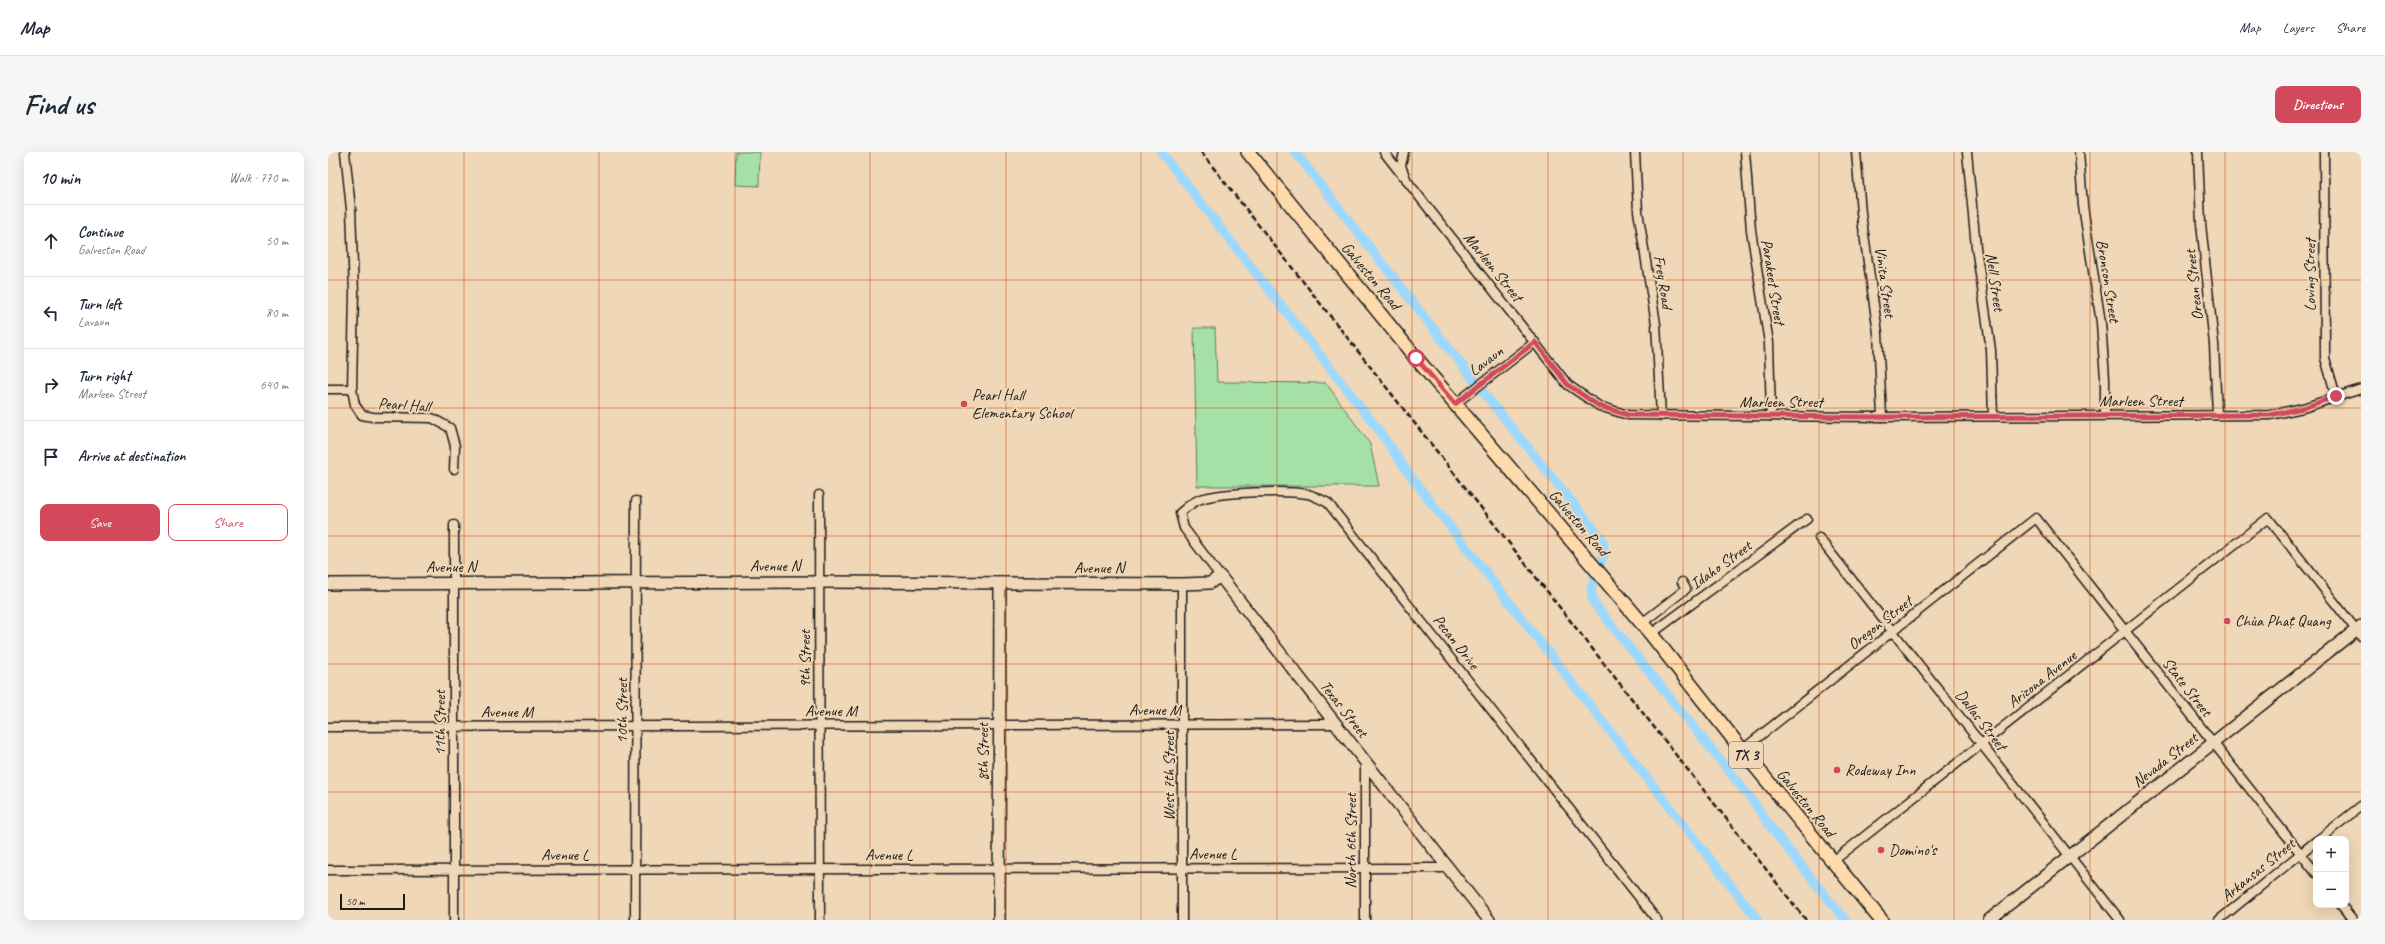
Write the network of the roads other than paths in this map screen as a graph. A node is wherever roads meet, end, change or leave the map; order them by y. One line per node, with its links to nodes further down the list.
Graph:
1 (345, 152): 15 (street, Pearl Hall)
2 (1248, 152): 18 (main road, Galveston Road / TX 3)
3 (1384, 152): 12 (street)
4 (1404, 152): 12 (street, Marleen Street)
5 (1635, 152): 21 (street, Frey Road)
6 (1745, 152): 22 (street, Parakeet Street)
7 (1856, 152): 24 (street, Vinita Street)
8 (1967, 152): 23 (street, Nell Street)
9 (2079, 152): 19 (street, Bronson Street)
10 (2198, 152): 20 (street, Orean Street)
11 (2324, 152): 17 (street, Loving Street)
12 (1407, 181): 13 (street, Marleen Street)
13 (1535, 342): 18 (street, Lavaun); 21 (street, Marleen Street)
14 (328, 389): 15 (street)
15 (352, 389): 25 (street, Pearl Hall)
16 (2361, 389): 17 (street, Marleen Street)
17 (2336, 396): 20 (street, Marleen Street)
18 (1455, 404): 41 (main road, Galveston Road / TX 3)
19 (2104, 415): 20 (street, Marleen Street); 23 (street, Marleen Street)
20 (2217, 415)
21 (1661, 416): 22 (street, Marleen Street)
22 (1771, 416): 24 (street, Marleen Street)
23 (1993, 416): 24 (street, Marleen Street)
24 (1882, 417)
25 (454, 469)
26 (819, 495): 35 (street, 9th Street)
27 (636, 502): 34 (street, 10th Street)
28 (1180, 513): 33 (street, Texas Street); 80 (street, Pecan Drive)
29 (2036, 518): 42 (street, Oregon Street); 43 (street, State Street)
30 (1807, 520): 45 (street, Idaho Street)
31 (454, 525): 37 (street, 11th Street)
32 (1819, 538): 42 (street, Dallas Street)
33 (1220, 576): 40 (street, Avenue N); 47 (street, Texas Street)
34 (636, 582): 35 (street, Avenue N); 37 (street, Avenue N); 48 (street, 10th Street)
35 (819, 582): 39 (street, Avenue N); 49 (street, 9th Street)
36 (1682, 582): 41 (street)
37 (454, 583): 38 (street, Avenue N); 51 (street, 11th Street)
38 (328, 584)
39 (1000, 584): 40 (street, Avenue N); 50 (street, 8th Street)
40 (1182, 584): 46 (street, West 7th Street)
41 (1642, 623): 45 (main road, Galveston Road / TX 3)
42 (1893, 630): 54 (street, Dallas Street); 55 (street, Oregon Street)
43 (2125, 631): 44 (street, Arizona Avenue); 53 (street, State Street); 54 (street, Arizona Avenue)
44 (2359, 631): 53 (street, Nevada Street)
45 (1651, 634): 55 (main road, Galveston Road / TX 3)
46 (1183, 724): 47 (street, Avenue M); 50 (street, Avenue M); 63 (street, West 7th Street)
47 (1335, 724): 56 (street, Texas Street)
48 (636, 725): 49 (street, Avenue M); 51 (street, Avenue M); 67 (street, 10th Street)
49 (819, 725): 50 (street, Avenue M); 68 (street, 9th Street)
50 (999, 725): 69 (street, 8th Street)
51 (454, 726): 52 (street, Avenue M); 66 (street, 11th Street)
52 (328, 727)
53 (2213, 743): 60 (street, State Street); 61 (street, Nevada Street)
54 (1983, 744): 61 (street, Dallas Street); 62 (street, Arizona Avenue)
55 (1742, 750): 62 (main road, Galveston Road / TX 3)
56 (1365, 761): 64 (street, North 6th Street); 65 (street, Texas Street)
57 (2361, 806): 58 (street, Arkansas Street)
58 (2323, 836)
59 (2313, 843): 60 (street, Arkansas Street)
60 (2300, 854): 71 (street, State Street); 84 (street, Arkansas Street)
61 (2071, 855): 82 (street, Nevada Street); 83 (street, Dallas Street)
62 (1832, 862): 81 (main road, Galveston Road / TX 3)
63 (1182, 868): 64 (street, Avenue L); 69 (street, Avenue L); 77 (street, West 7th Street)
64 (1365, 868): 65 (street, Avenue L); 78 (street, North 6th Street)
65 (1449, 868): 79 (street, Texas Street)
66 (454, 869): 67 (street, Avenue L); 70 (street, Avenue L); 73 (street, 11th Street)
67 (635, 869): 68 (street, Avenue L); 74 (street, 10th Street)
68 (820, 869): 69 (street, Avenue L); 75 (street, 9th Street)
69 (999, 869): 76 (street, 8th Street)
70 (328, 870)
71 (2315, 872)
72 (2343, 908): 85 (street)
73 (454, 920)
74 (635, 920)
75 (820, 920)
76 (999, 920)
77 (1182, 920)
78 (1365, 920)
79 (1489, 920)
80 (1657, 920)
81 (1881, 920)
82 (1989, 920)
83 (2120, 920)
84 (2218, 920)
85 (2353, 920)

